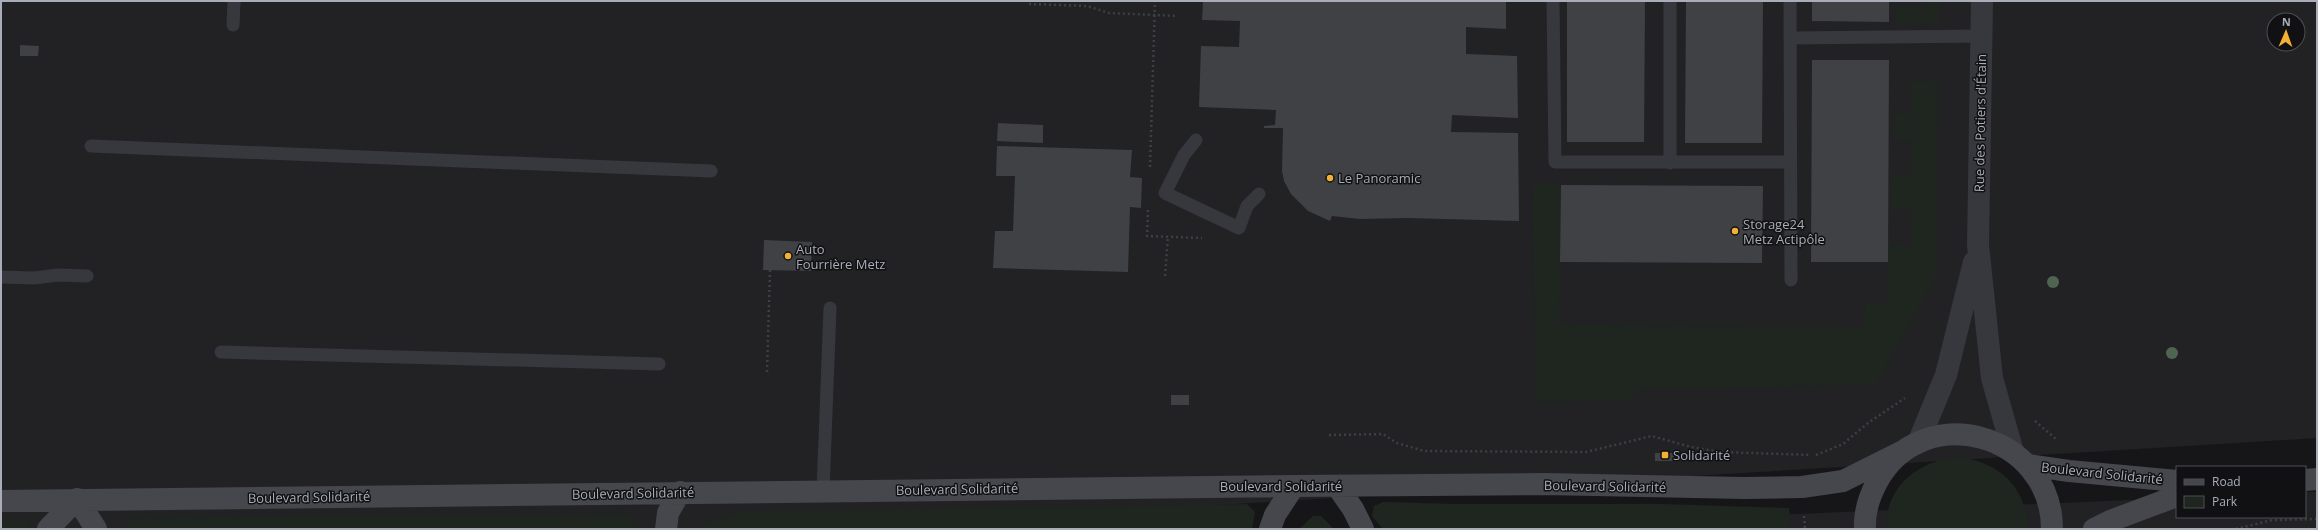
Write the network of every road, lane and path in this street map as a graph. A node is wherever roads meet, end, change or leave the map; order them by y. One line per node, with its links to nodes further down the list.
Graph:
1 (234, 1): 8 (lane)
2 (1554, 1): 13 (lane)
3 (1670, 1): 13 (lane)
4 (1790, 1): 10 (lane)
5 (1982, 1): 9 (street, Rue des Potiers d'Étain)
6 (1029, 4): 7 (path)
7 (1178, 16)
8 (233, 25)
9 (1981, 36): 10 (lane); 18 (street, Rue des Potiers d'Étain)
10 (1790, 38): 14 (lane)
11 (1196, 140): 16 (lane)
12 (91, 146): 15 (lane)
13 (1670, 162): 14 (lane)
14 (1790, 162): 23 (lane)
15 (711, 171)
16 (1259, 194)
17 (1168, 236): 22 (path)
18 (1978, 245): 32 (street, Rue des Potiers d'Étain); 33 (street, Rue des Potiers d'Étain)
19 (770, 270): 27 (path)
20 (1, 276): 21 (lane)
21 (87, 276)
22 (1165, 276)
23 (1790, 280)
24 (830, 308): 39 (lane)
25 (221, 352): 26 (lane)
26 (659, 364)
27 (767, 372)
28 (1906, 396): 30 (path)
29 (2034, 419): 31 (path)
30 (1329, 435)
31 (2063, 445)
32 (1912, 447): 33 (main road, Boulevard Solidarité); 38 (main road, Boulevard Solidarité); 50 (main road)
33 (2020, 458): 36 (main road, Boulevard Solidarité); 51 (main road)
34 (2317, 479): 35 (main road)
35 (2306, 480)
36 (2176, 481)
37 (1294, 486): 38 (main road, Boulevard Solidarité); 39 (main road, Boulevard Solidarité); 48 (main road)
38 (1337, 486): 49 (main road)
39 (823, 491): 40 (main road, Boulevard Solidarité)
40 (680, 492): 42 (main road, Boulevard Solidarité); 47 (main road)
41 (2176, 496): 52 (main road, Boulevard Solidarité)
42 (77, 500): 43 (main road, Boulevard Solidarité); 45 (main road); 46 (main road)
43 (1, 501)
44 (2317, 519): 53 (path)
45 (48, 529)
46 (96, 529)
47 (666, 529)
48 (1270, 529)
49 (1363, 529)
50 (1865, 529)
51 (2052, 529)
52 (2094, 529)
53 (2236, 529)

